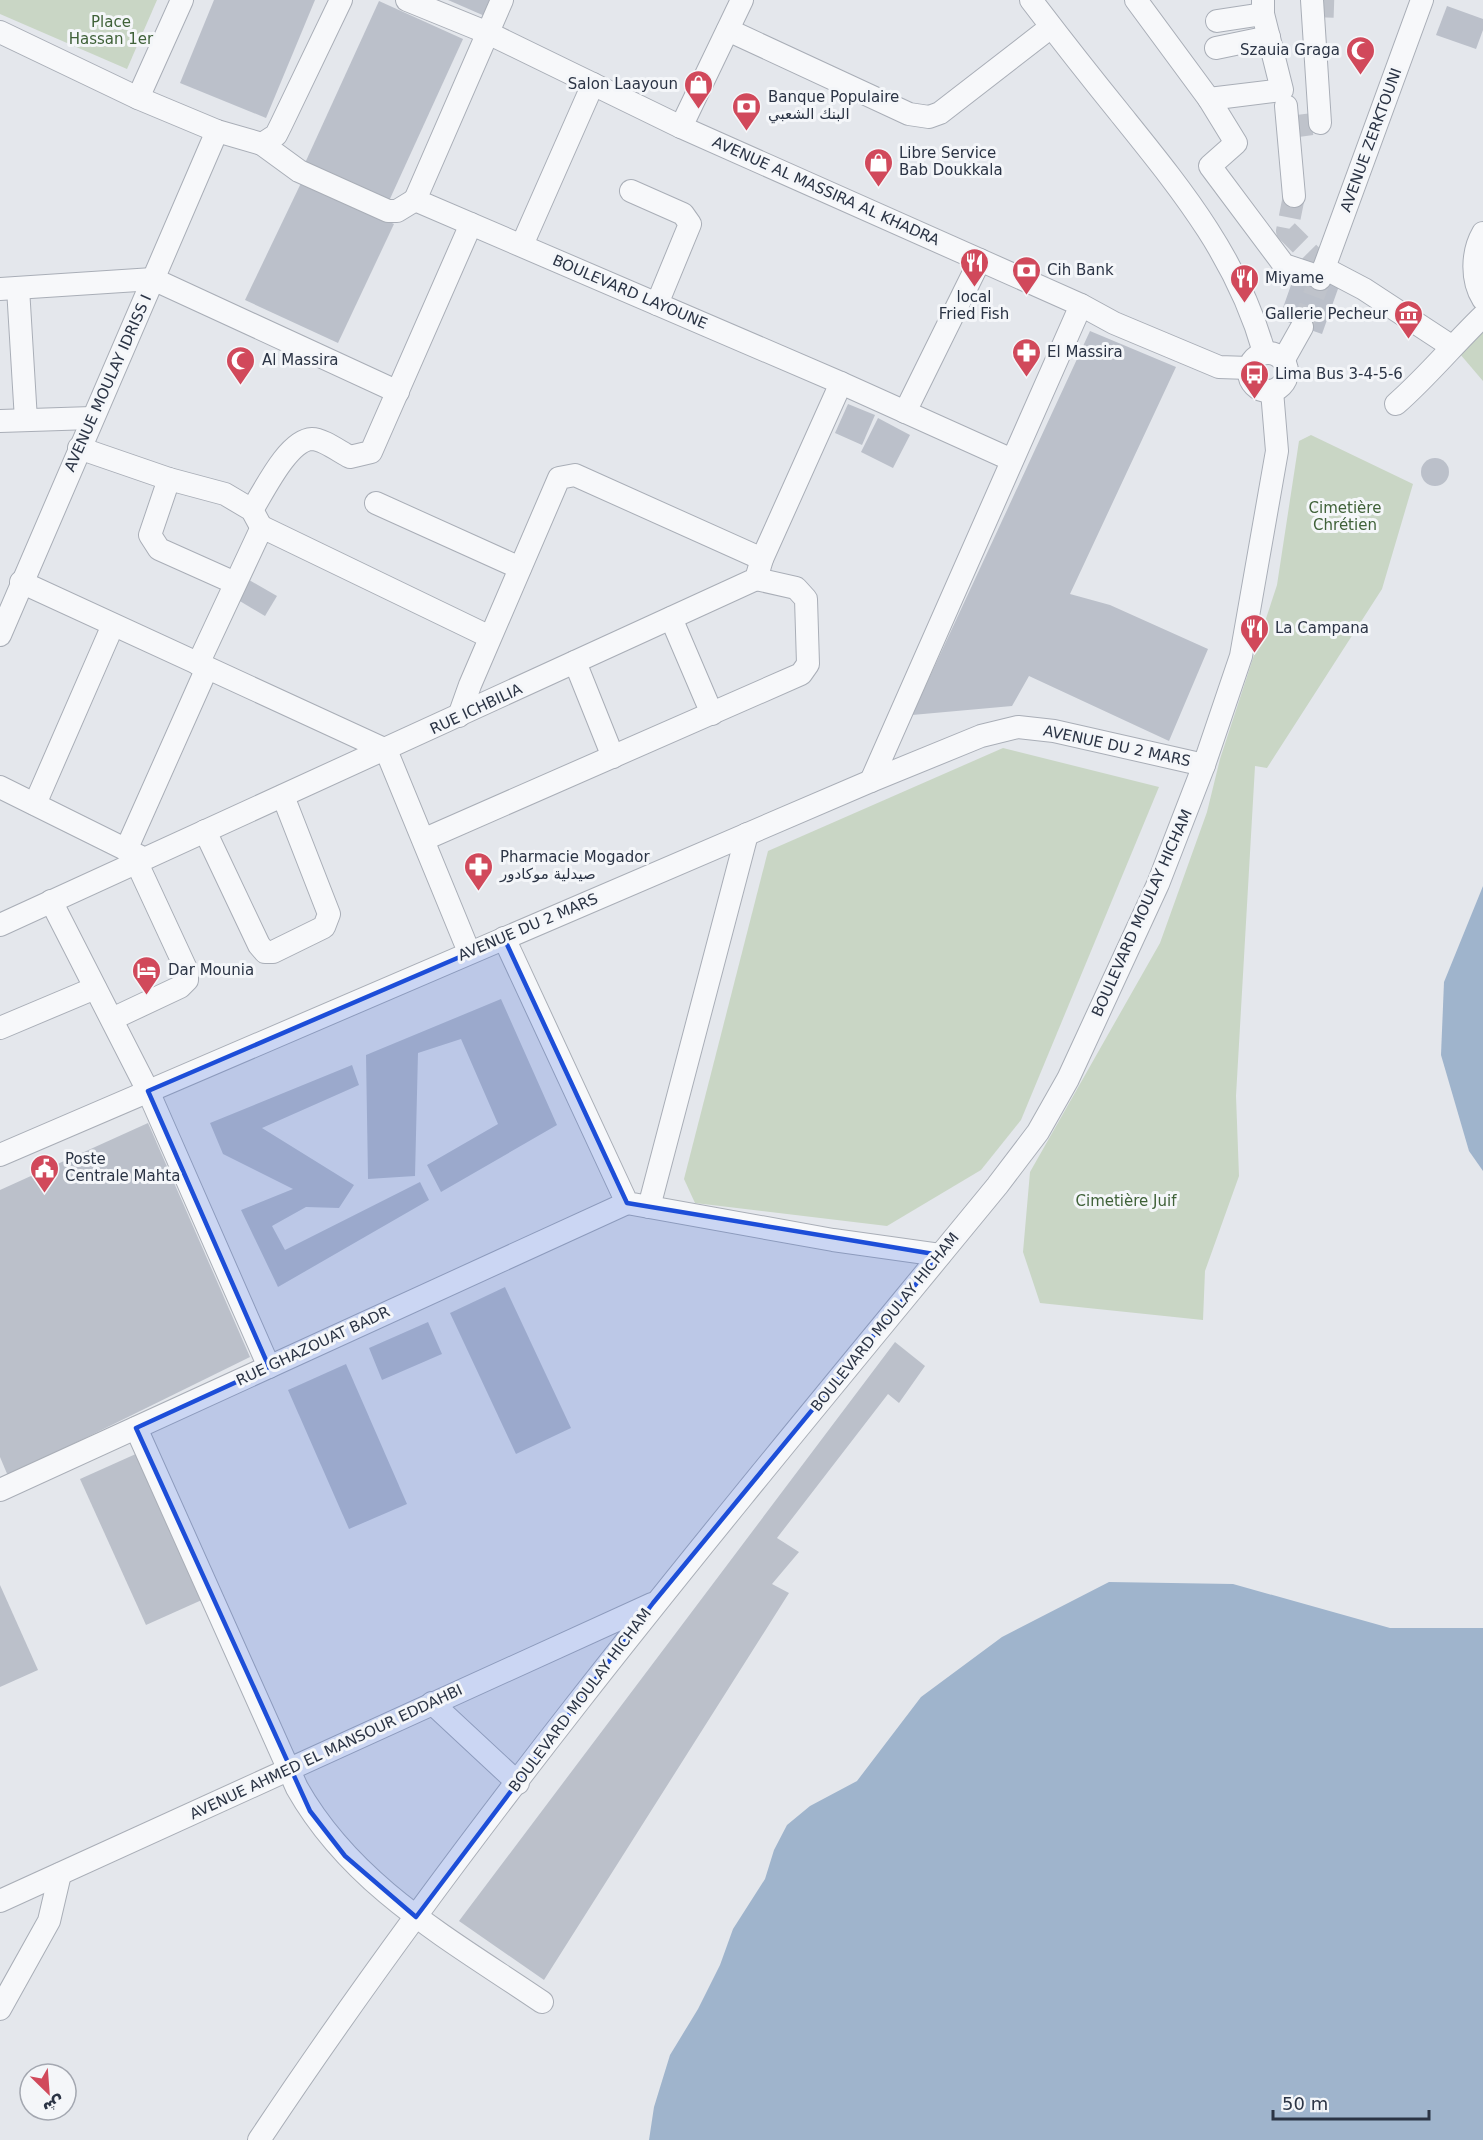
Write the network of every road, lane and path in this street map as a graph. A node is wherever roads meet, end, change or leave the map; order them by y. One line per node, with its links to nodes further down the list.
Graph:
1 (182, 0): 19 (street)
2 (341, 0): 25 (street)
3 (407, 0): 15 (street, AVENUE AL MASSIRA AL KHADRA)
4 (502, 0): 15 (street)
5 (742, 0): 13 (street)
6 (1031, 0): 12 (street)
7 (1136, 0): 20 (street)
8 (1312, 0): 22 (street)
9 (1422, 0): 35 (street, AVENUE ZERKTOUNI)
10 (1263, 7): 11 (street); 16 (street)
11 (1217, 21)
12 (1052, 27): 13 (street); 27 (street)
13 (728, 30): 23 (street)
14 (0, 32): 19 (street)
15 (488, 33): 18 (street, AVENUE AL MASSIRA AL KHADRA); 30 (street)
16 (1269, 37): 17 (street); 20 (street)
17 (1216, 48)
18 (593, 84): 23 (street, AVENUE AL MASSIRA AL KHADRA); 33 (street)
19 (138, 98): 24 (street)
20 (1209, 99): 26 (street)
21 (1286, 106): 29 (street)
22 (1320, 123)
23 (681, 127): 34 (street, AVENUE AL MASSIRA AL KHADRA)
24 (217, 131): 25 (street); 36 (street, AVENUE MOULAY IDRISS I)
25 (262, 144): 30 (street)
26 (1210, 166): 27 (street); 35 (street)
27 (1180, 186): 44 (street)
28 (631, 191): 39 (street)
29 (1294, 196)
30 (415, 200): 31 (street, BOULEVARD LAYOUNE)
31 (471, 224): 33 (street, BOULEVARD LAYOUNE); 48 (street)
32 (1482, 234): 38 (street)
33 (522, 245): 39 (street, BOULEVARD LAYOUNE)
34 (980, 260): 40 (street, AVENUE AL MASSIRA AL KHADRA); 50 (street)
35 (1321, 275): 43 (street)
36 (153, 279): 37 (street); 48 (street); 51 (street, AVENUE MOULAY IDRISS I)
37 (9, 289): 52 (street)
38 (1483, 299)
39 (657, 304): 46 (street, BOULEVARD LAYOUNE)
40 (1081, 306): 45 (street, AVENUE AL MASSIRA AL KHADRA); 55 (street)
41 (1483, 316): 43 (street)
42 (1302, 327): 44 (street)
43 (1452, 346): 49 (street)
44 (1274, 356): 45 (street); 47 (street)
45 (1249, 369): 47 (street)
46 (841, 383): 50 (street, BOULEVARD LAYOUNE); 60 (street)
47 (1272, 391): 73 (street, BOULEVARD MOULAY HICHAM)
48 (398, 392): 58 (street)
49 (1396, 404)
50 (905, 412): 55 (street, BOULEVARD LAYOUNE)
51 (92, 418): 52 (street); 54 (street, AVENUE MOULAY IDRISS I)
52 (26, 420): 53 (street)
53 (0, 421)
54 (79, 448): 56 (street); 62 (street, AVENUE MOULAY IDRISS I)
55 (1012, 460): 74 (street)
56 (169, 479): 58 (street); 61 (street)
57 (376, 503): 59 (street)
58 (257, 518): 61 (street); 66 (street)
59 (520, 567): 60 (street); 66 (street)
60 (759, 569): 63 (street, RUE ICHBILIA); 69 (street)
61 (236, 583): 68 (street)
62 (12, 591): 64 (street); 65 (street, AVENUE MOULAY IDRISS I)
63 (671, 618): 67 (street, RUE ICHBILIA); 69 (street)
64 (113, 625): 68 (street); 77 (street)
65 (0, 635)
66 (490, 637): 70 (street)
67 (575, 662): 70 (street, RUE ICHBILIA); 72 (street)
68 (202, 666): 71 (street); 81 (street)
69 (712, 714): 72 (street)
70 (459, 716): 71 (street, RUE ICHBILIA)
71 (386, 750): 76 (street, RUE ICHBILIA); 80 (street)
72 (614, 757): 80 (street)
73 (1204, 765): 74 (street, AVENUE DU 2 MARS); 93 (street, BOULEVARD MOULAY HICHAM)
74 (871, 781): 79 (street, AVENUE DU 2 MARS)
75 (0, 787): 77 (street)
76 (283, 796): 78 (street, RUE ICHBILIA); 78 (street)
77 (35, 804): 81 (street)
78 (205, 831): 81 (street, RUE ICHBILIA)
79 (747, 834): 84 (street, AVENUE DU 2 MARS); 92 (street)
80 (424, 839): 85 (street)
81 (135, 856): 82 (street, RUE ICHBILIA); 87 (street)
82 (51, 901): 83 (street, RUE ICHBILIA); 86 (street)
83 (0, 925)
84 (504, 938): 85 (street, AVENUE DU 2 MARS); 91 (street)
85 (470, 952): 89 (street, AVENUE DU 2 MARS)
86 (95, 988): 87 (street); 88 (street)
87 (112, 1019): 89 (street)
88 (0, 1028)
89 (148, 1091): 90 (street, AVENUE DU 2 MARS); 94 (street)
90 (0, 1155)
91 (627, 1203): 92 (street); 94 (street, RUE GHAZOUAT BADR)
92 (650, 1207): 93 (street)
93 (940, 1255): 97 (street, BOULEVARD MOULAY HICHAM)
94 (269, 1367): 95 (street, RUE GHAZOUAT BADR)
95 (136, 1428): 96 (street, RUE GHAZOUAT BADR); 99 (street)
96 (0, 1490)
97 (653, 1603): 98 (street, AVENUE AHMED EL MANSOUR EDDAHBI); 100 (street, BOULEVARD MOULAY HICHAM)
98 (432, 1702): 99 (street, AVENUE AHMED EL MANSOUR EDDAHBI); 100 (street)
99 (289, 1769): 101 (street, AVENUE AHMED EL MANSOUR EDDAHBI); 103 (street)
100 (518, 1783): 103 (street, BOULEVARD MOULAY HICHAM)
101 (60, 1874): 102 (street, AVENUE AHMED EL MANSOUR EDDAHBI); 105 (street)
102 (0, 1901)
103 (416, 1917): 104 (street); 106 (street, BOULEVARD MOULAY HICHAM)
104 (542, 2002)
105 (0, 2008)
106 (259, 2140)

